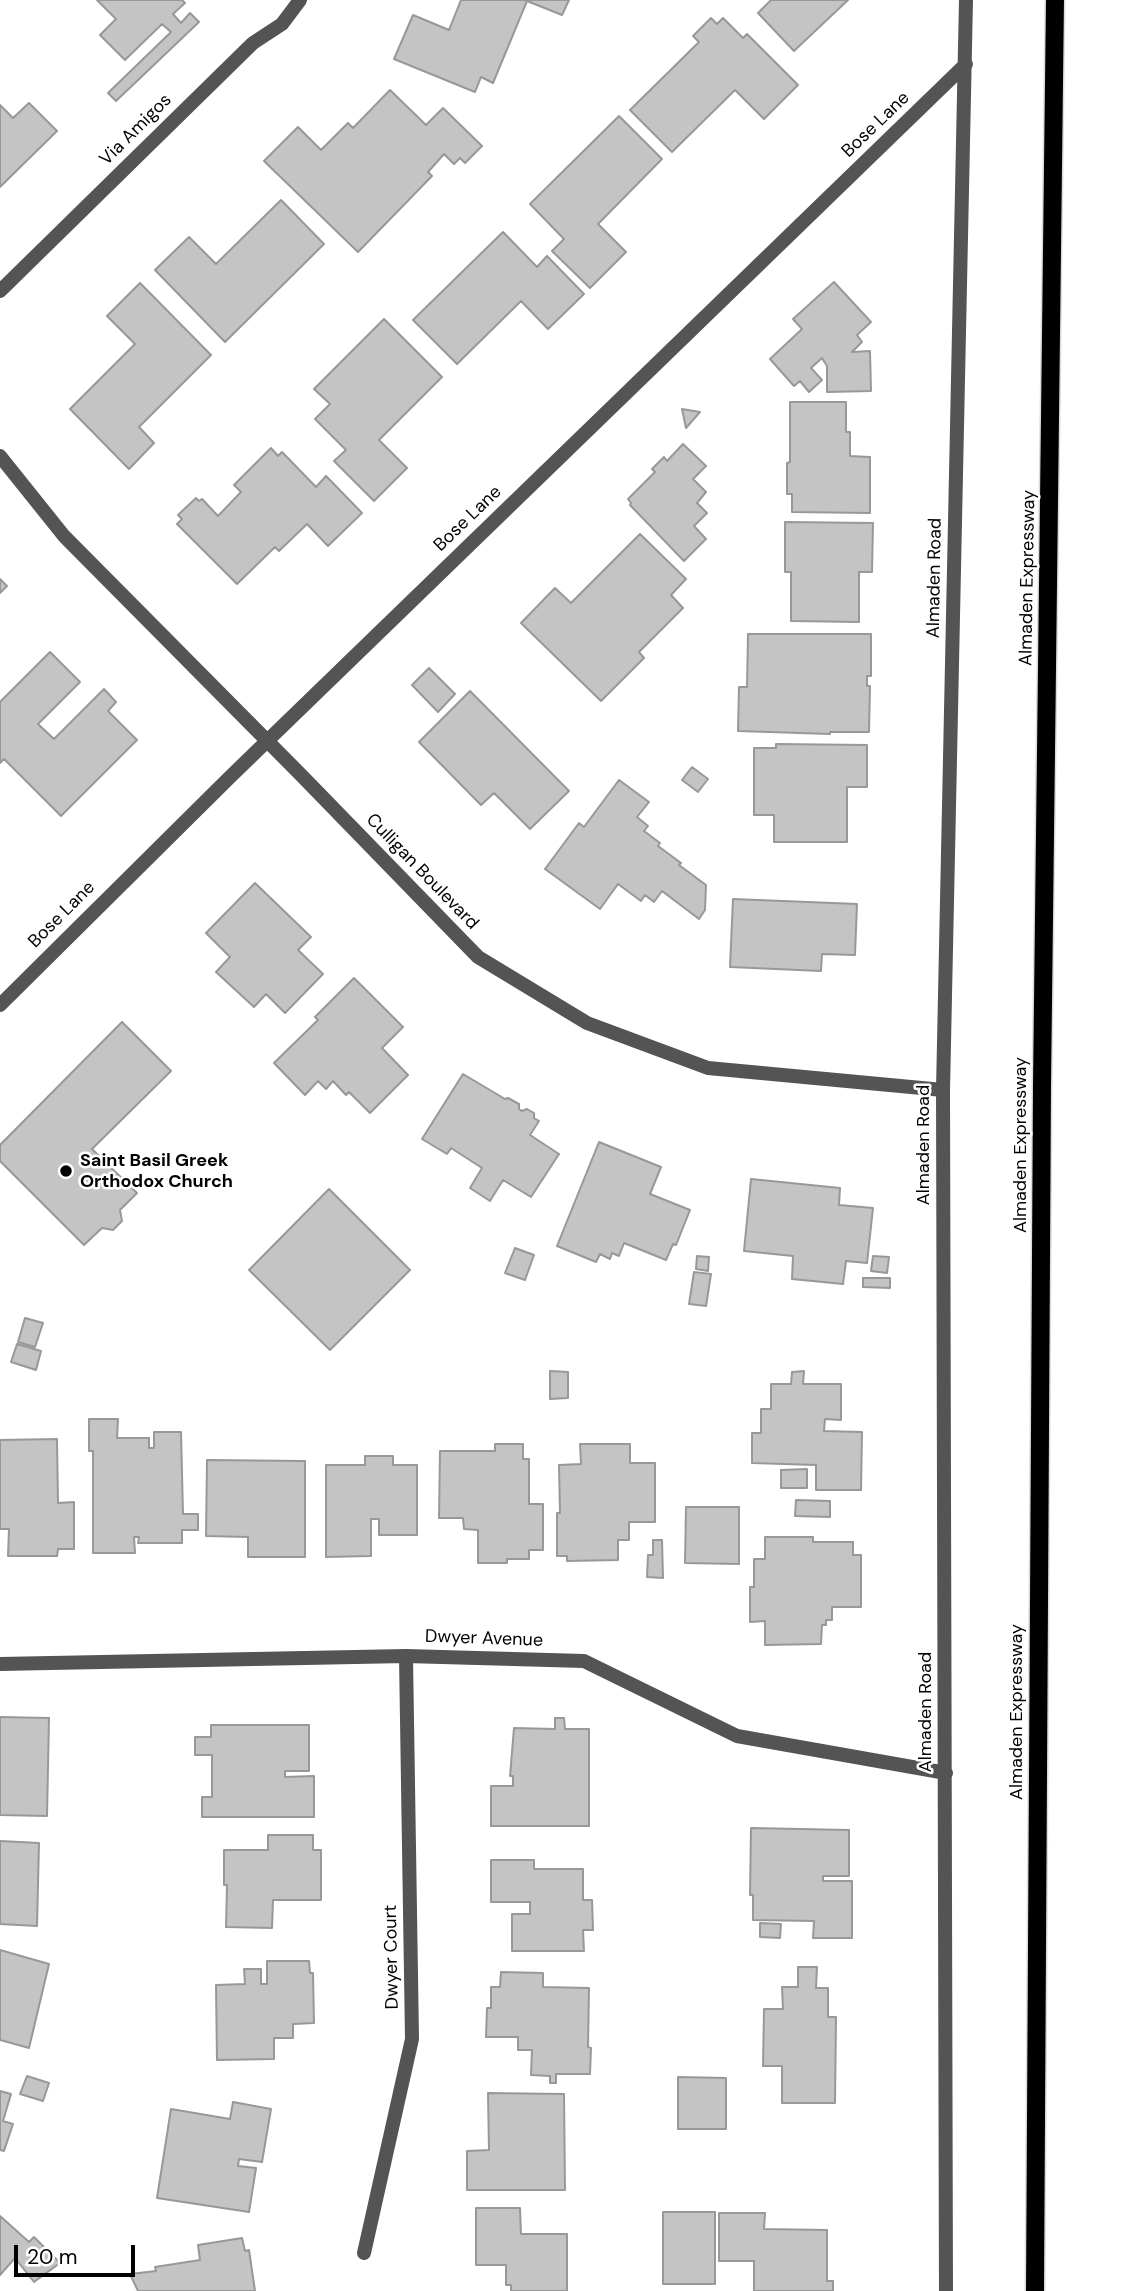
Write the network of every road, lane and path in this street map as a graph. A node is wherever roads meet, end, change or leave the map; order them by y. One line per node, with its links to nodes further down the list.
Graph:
1 (300, 0): 5 (street, Via Amigos)
2 (967, 0): 4 (street, Almaden Road)
3 (1055, 0): 15 (main road, Almaden Expressway)
4 (966, 64): 7 (street, Bose Lane); 9 (street, Almaden Road)
5 (0, 291)
6 (0, 456): 7 (street, Culligan Boulevard)
7 (267, 741): 8 (street, Bose Lane); 9 (street, Culligan Boulevard)
8 (0, 1005)
9 (943, 1090): 12 (street, Almaden Road)
10 (406, 1656): 11 (street, Dwyer Avenue); 12 (street, Dwyer Avenue); 13 (street, Dwyer Court)
11 (0, 1664)
12 (946, 1773): 14 (street, Almaden Road)
13 (363, 2253)
14 (946, 2291)
15 (1035, 2291)

